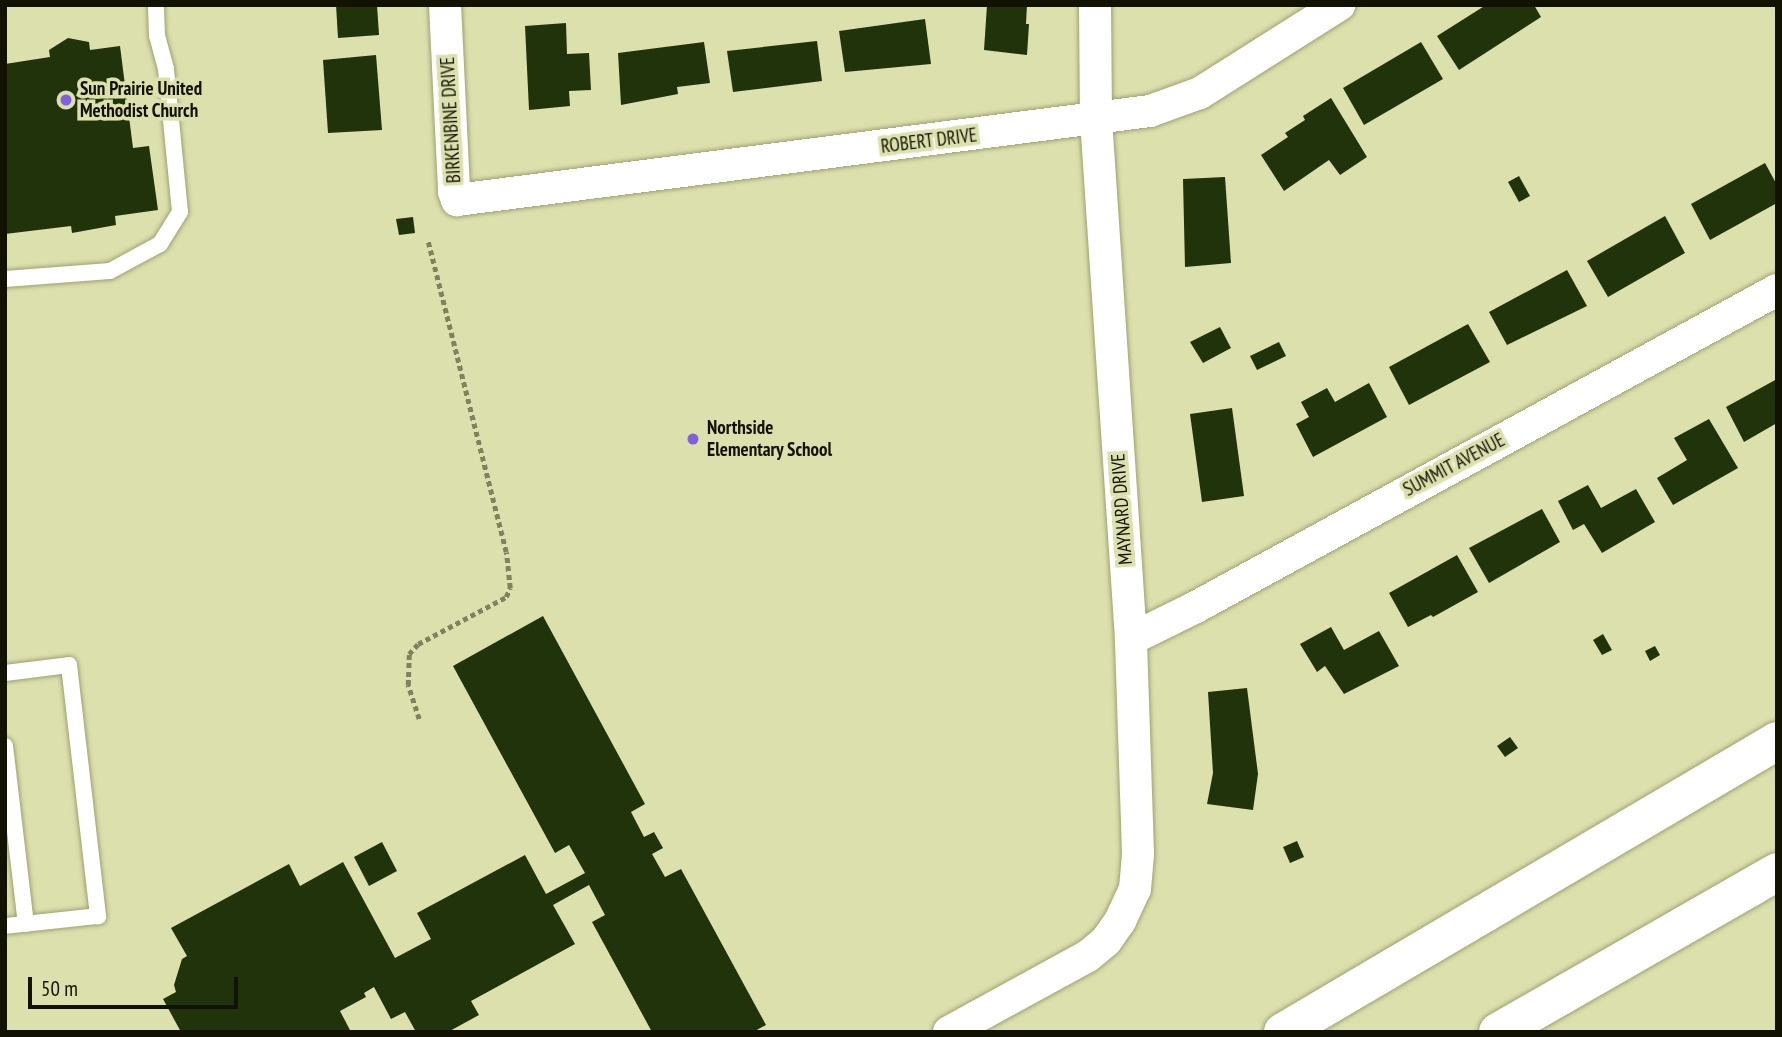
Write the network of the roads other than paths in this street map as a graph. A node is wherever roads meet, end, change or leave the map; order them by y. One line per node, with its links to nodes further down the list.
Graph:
1 (156, 5): 7 (lane)
2 (445, 5): 6 (street, BIRKENBINE DRIVE)
3 (1095, 5): 5 (street, MAYNARD DRIVE)
4 (1339, 5): 5 (street, ROBERT DRIVE)
5 (1096, 119): 6 (street, ROBERT DRIVE); 9 (street, MAYNARD DRIVE)
6 (492, 197)
7 (5, 279)
8 (1777, 290): 9 (street, SUMMIT AVENUE)
9 (1131, 639): 16 (street, MAYNARD DRIVE)
10 (5, 673): 14 (lane)
11 (1777, 741): 17 (highway)
12 (5, 746): 14 (lane)
13 (1777, 872): 18 (highway)
14 (26, 924): 15 (lane)
15 (5, 926)
16 (949, 1032)
17 (1283, 1032)
18 (1498, 1032)

